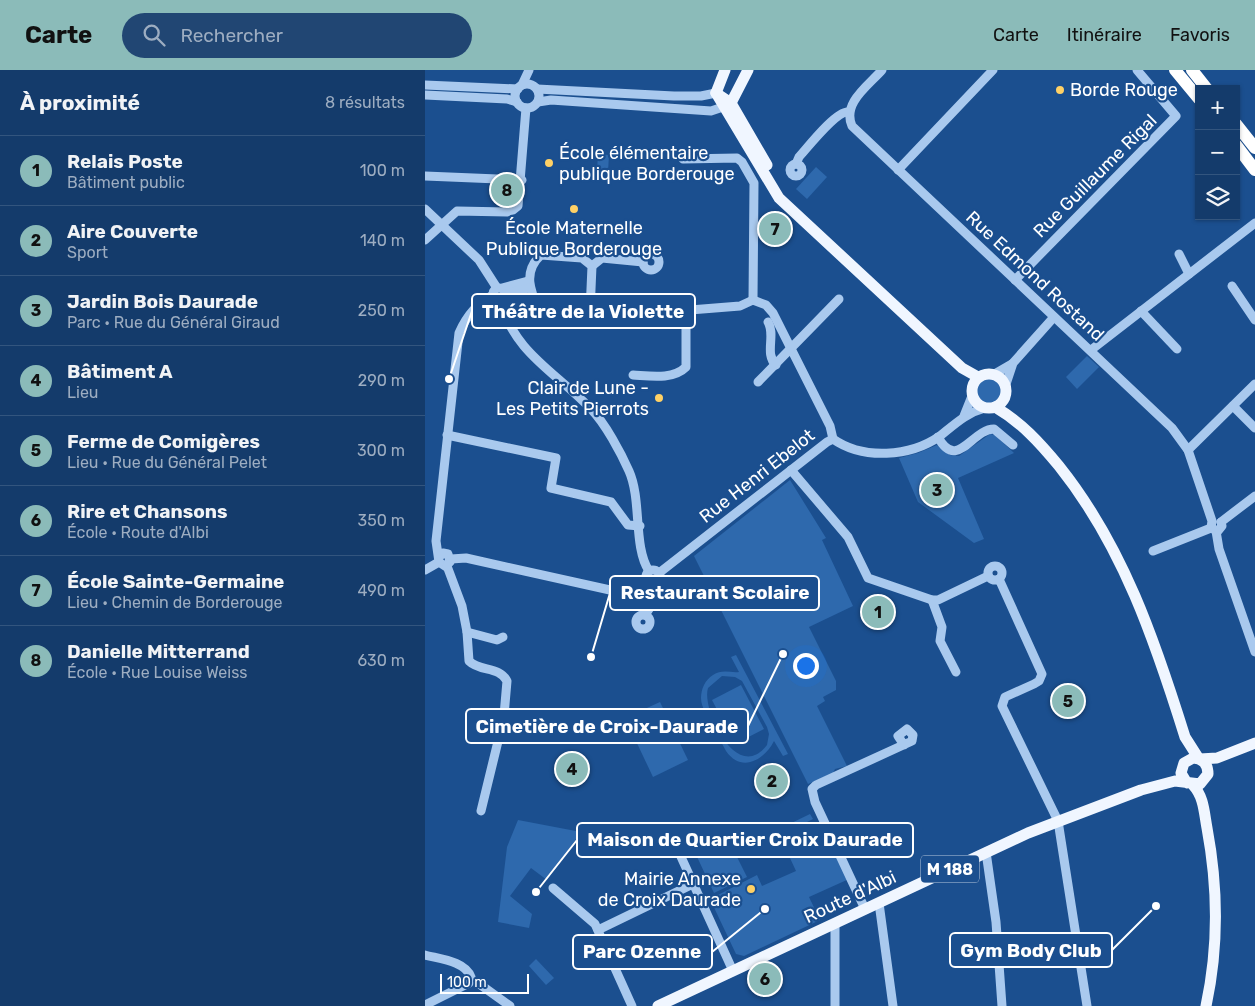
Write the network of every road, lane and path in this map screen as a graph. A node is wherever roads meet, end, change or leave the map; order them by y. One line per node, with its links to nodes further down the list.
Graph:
1 (725, 70): 13 (main road)
2 (748, 70): 18 (main road)
3 (882, 70): 20 (street)
4 (993, 70): 26 (street)
5 (1137, 70): 42 (street, Rue Guillaume Rigal)
6 (1175, 70): 14 (highway)
7 (1192, 70): 10 (highway)
8 (529, 71): 11 (street); 12 (street)
9 (425, 85): 11 (street)
10 (1204, 85)
11 (520, 87): 12 (street); 16 (street)
12 (535, 87): 13 (street); 17 (street)
13 (716, 93): 18 (main road)
14 (1195, 94)
15 (425, 95): 16 (street)
16 (517, 102): 19 (street)
17 (538, 102): 18 (street); 19 (street)
18 (727, 106): 28 (main road); 34 (main road)
19 (526, 108): 31 (street)
20 (848, 112): 25 (street); 26 (street, Rue Edmond Rostand)
21 (1240, 129): 22 (highway)
22 (1255, 148)
23 (1240, 150): 27 (highway)
24 (683, 159): 29 (street)
25 (796, 164)
26 (898, 170): 42 (street, Rue Edmond Rostand)
27 (1255, 170)
28 (763, 173): 29 (street); 32 (street); 34 (main road)
29 (749, 174): 32 (street)
30 (425, 176): 31 (street)
31 (522, 180): 35 (street)
32 (754, 183): 47 (street)
33 (425, 209): 35 (street)
34 (802, 218): 61 (main road)
35 (442, 223): 37 (street); 45 (street)
36 (1255, 223): 41 (street)
37 (425, 240)
38 (1179, 254): 41 (street)
39 (643, 262): 40 (street)
40 (592, 266): 43 (street); 43 (street)
41 (1189, 274): 48 (street)
42 (1015, 280): 49 (street, Rue Edmond Rostand)
43 (529, 284): 45 (street)
44 (1232, 286): 50 (street)
45 (499, 293): 67 (street); 74 (street)
46 (839, 299): 52 (street)
47 (753, 300): 52 (street); 58 (street)
48 (1141, 311): 53 (street); 54 (street)
49 (1054, 317): 54 (street, Rue Edmond Rostand); 55 (street)
50 (1255, 320)
51 (768, 322): 56 (street)
52 (791, 349): 56 (street); 69 (street)
53 (1177, 349)
54 (1091, 350): 71 (street, Rue Edmond Rostand)
55 (1013, 363): 57 (street); 62 (street)
56 (776, 365): 59 (street)
57 (993, 374): 61 (main road); 62 (main road)
58 (633, 375)
59 (757, 382)
60 (1255, 384): 64 (street)
61 (974, 387): 63 (main road); 65 (street, Rue Henri Ebelot)
62 (1005, 387): 63 (main road)
63 (995, 405): 65 (street, Rue Henri Ebelot); 88 (main road)
64 (1233, 406): 66 (street); 71 (street)
65 (964, 416): 68 (street, Rue Henri Ebelot)
66 (1255, 428)
67 (447, 435): 74 (street); 77 (street)
68 (938, 437): 69 (street, Rue Henri Ebelot); 70 (street)
69 (833, 439): 72 (street, Rue Henri Ebelot)
70 (1013, 445)
71 (1188, 450): 75 (street, Rue Edmond Rostand)
72 (791, 470): 79 (street, Rue Henri Ebelot); 80 (street)
73 (1255, 496): 75 (street)
74 (639, 526): 79 (street)
75 (1215, 526): 76 (street); 84 (street, Rue Edmond Rostand)
76 (1153, 551)
77 (445, 559): 78 (street); 79 (street, Rue Henri Ebelot); 82 (street)
78 (425, 570)
79 (653, 577): 81 (street)
80 (932, 600): 85 (street); 98 (street)
81 (645, 615)
82 (467, 632): 83 (street); 86 (street)
83 (503, 637)
84 (1255, 652)
85 (956, 672)
86 (503, 719): 87 (street); 87 (street)
87 (501, 729): 97 (street)
88 (1185, 737): 92 (main road); 93 (main road)
89 (1255, 744): 92 (main road)
90 (904, 745): 90 (street); 105 (street)
91 (1255, 751): 94 (main road)
92 (1199, 759): 93 (main road); 94 (main road)
93 (1184, 764): 95 (main road); 96 (main road, Route d'Albi / M 188)
94 (1207, 775): 95 (main road); 100 (main road)
95 (1190, 784): 96 (main road, Route d'Albi / M 188); 100 (main road)
96 (1141, 790): 98 (main road, Route d'Albi / M 188)
97 (481, 812)
98 (1058, 820): 101 (main road, Route d'Albi / M 188); 118 (street)
99 (677, 848): 102 (street)
100 (1211, 850): 119 (main road)
101 (986, 852): 104 (main road, Route d'Albi / M 188); 117 (street)
102 (693, 884): 107 (street); 109 (street)
103 (553, 888): 107 (street)
104 (879, 903): 105 (main road, Route d'Albi / M 188); 116 (street)
105 (865, 909): 106 (main road, Route d'Albi / M 188)
106 (835, 924): 109 (main road, Route d'Albi / M 188); 115 (street)
107 (598, 930): 113 (street)
108 (425, 955): 110 (street)
109 (733, 971): 114 (main road, Route d'Albi / M 188)
110 (473, 981): 111 (street); 112 (street)
111 (425, 1004)
112 (509, 1006)
113 (632, 1006)
114 (658, 1006)
115 (835, 1006)
116 (893, 1006)
117 (1002, 1006)
118 (1087, 1006)
119 (1206, 1006)

